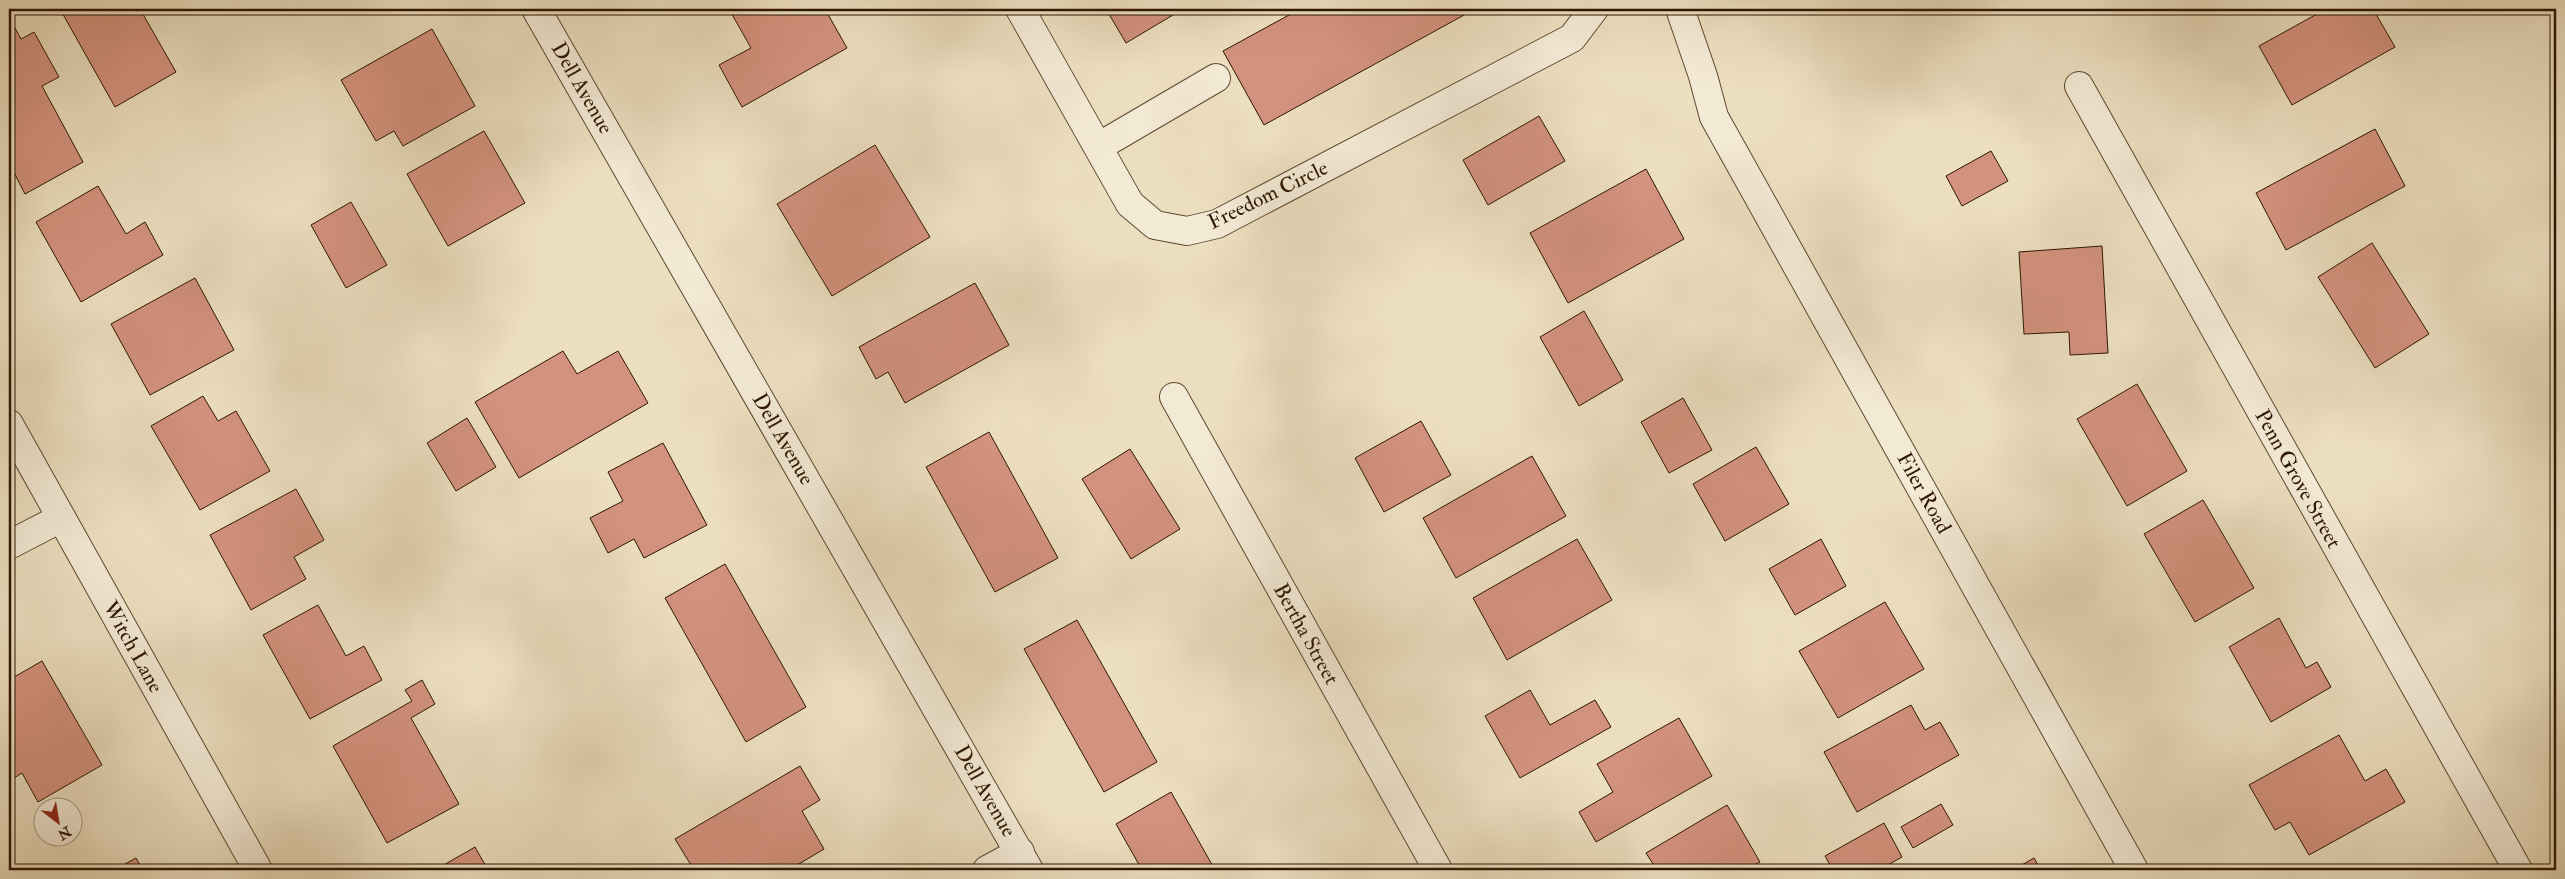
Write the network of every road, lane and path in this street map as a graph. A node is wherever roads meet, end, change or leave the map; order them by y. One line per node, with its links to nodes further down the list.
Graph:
1 (536, 9): 12 (street, Dell Avenue)
2 (1020, 9): 7 (street, Freedom Circle)
3 (1594, 9): 7 (street, Freedom Circle)
4 (1680, 9): 16 (street, Filer Road)
5 (1216, 78): 7 (street)
6 (2079, 86): 17 (street, Penn Grove Street)
7 (1098, 147)
8 (1174, 397): 15 (street, Bertha Street)
9 (9, 424): 10 (street, Witch Lane)
10 (62, 518): 11 (street); 13 (street, Witch Lane)
11 (9, 545)
12 (1025, 861): 14 (street)
13 (258, 870)
14 (987, 870)
15 (1438, 870)
16 (2134, 870)
17 (2518, 870)

